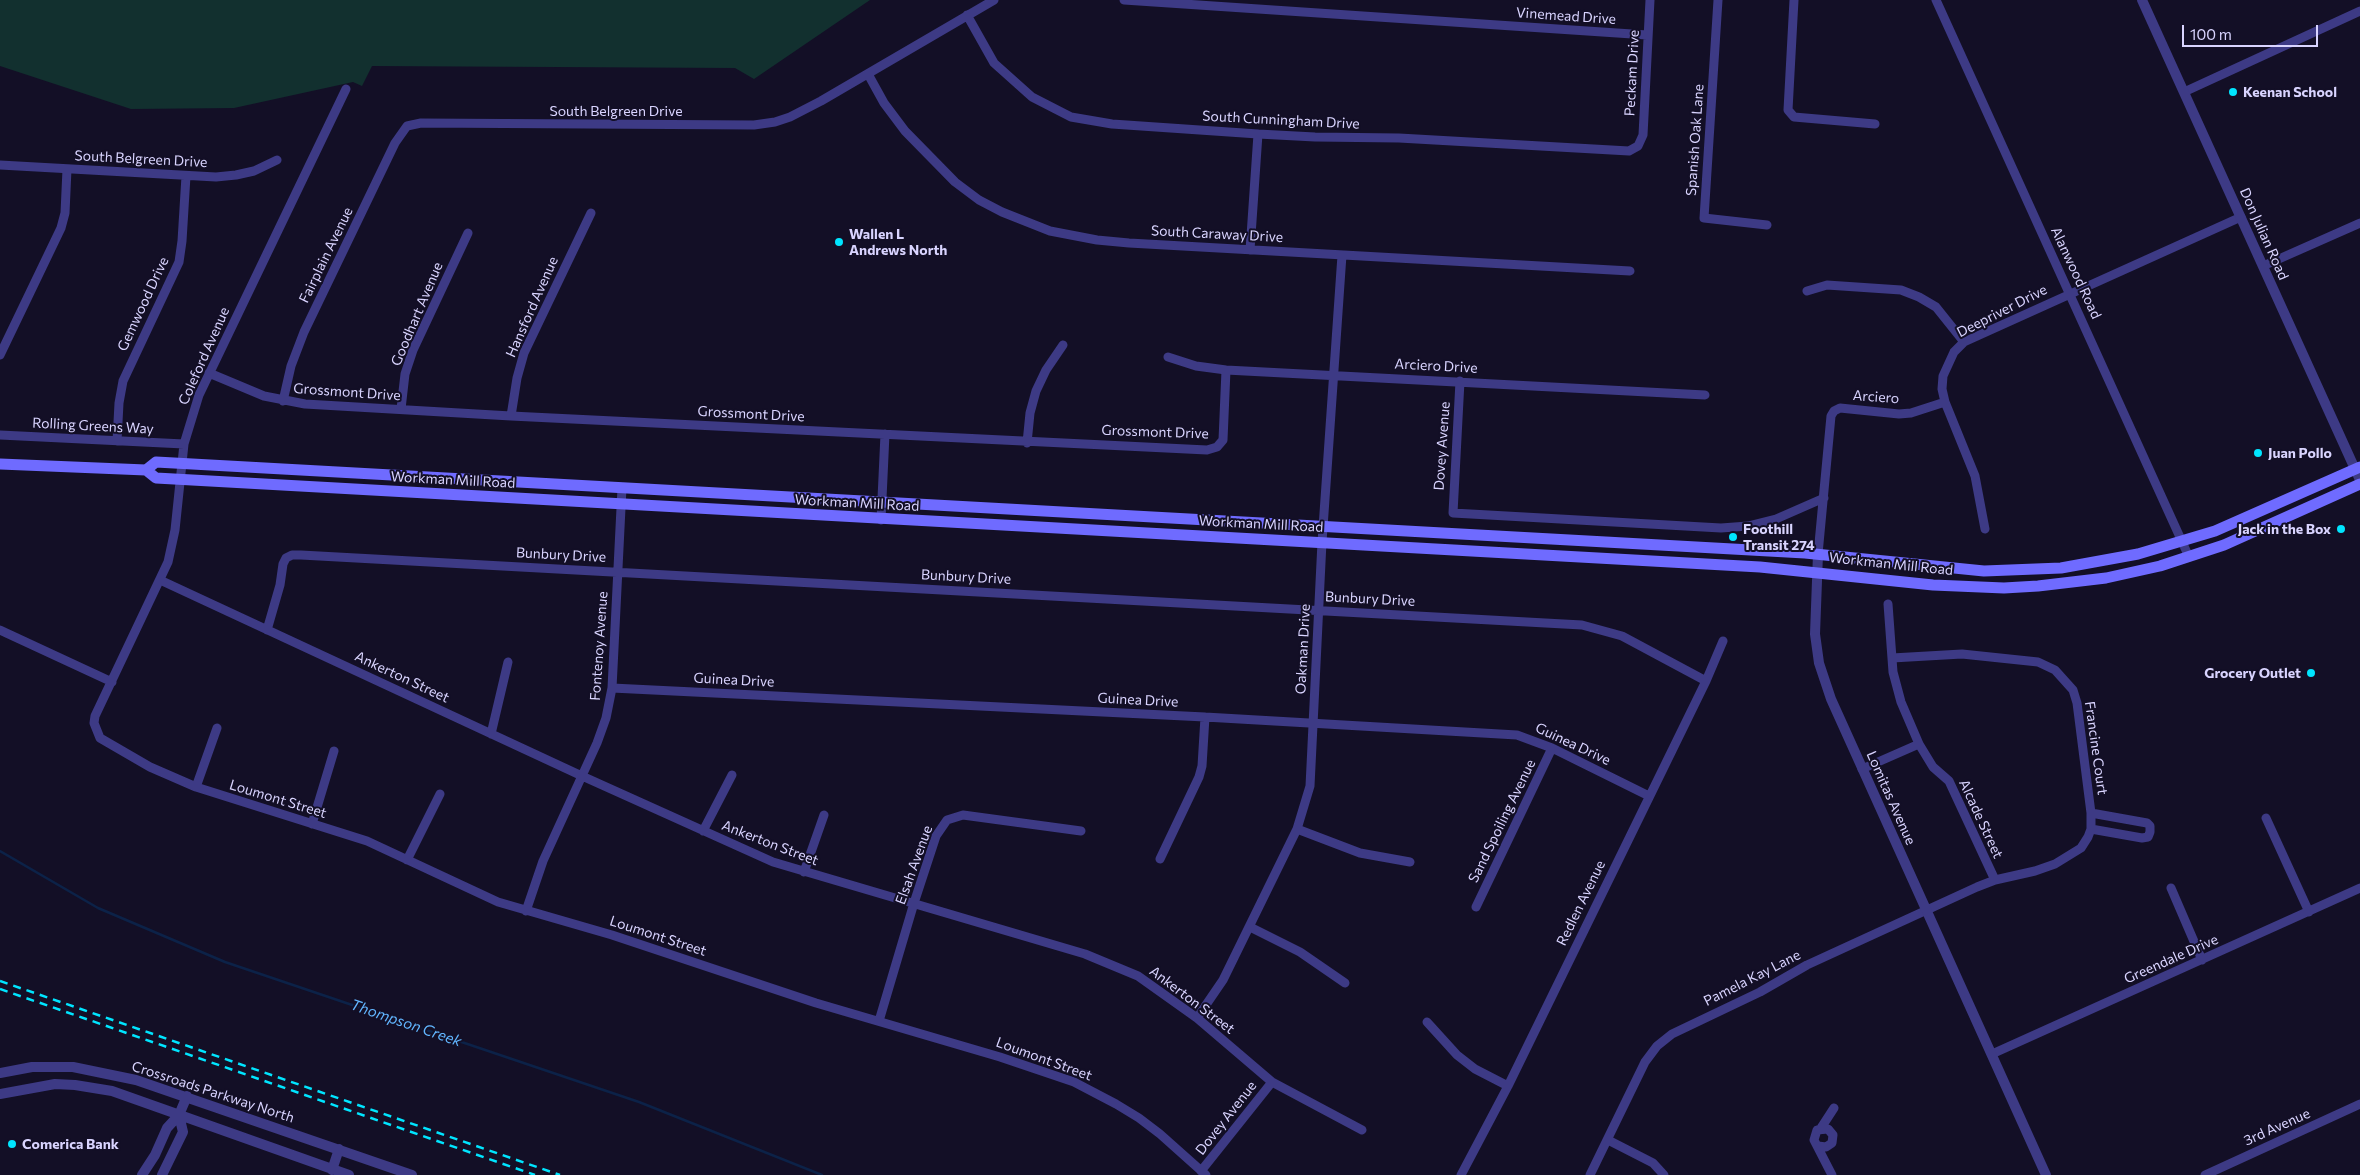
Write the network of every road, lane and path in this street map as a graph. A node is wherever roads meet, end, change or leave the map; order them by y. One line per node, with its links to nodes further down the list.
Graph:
1 (994, 0): 9 (street, South Belgreen Drive)
2 (1124, 0): 10 (street, Vinemead Drive)
3 (1650, 0): 10 (street, Peckam Drive)
4 (1718, 0): 25 (street, Spanish Oak Lane)
5 (1794, 0): 14 (street)
6 (1936, 0): 32 (street, Alanwood Road)
7 (2142, 0): 13 (street, Don Julian Road)
8 (2360, 10): 13 (street)
9 (968, 15): 11 (street, South Belgreen Drive); 16 (street, South Cunningham Drive)
10 (1647, 35): 17 (street, Peckam Drive)
11 (868, 74): 15 (street, South Belgreen Drive); 27 (street, South Caraway Drive)
12 (346, 89): 38 (street, Coleford Avenue)
13 (2184, 92): 23 (street, Don Julian Road)
14 (1875, 124)
15 (407, 126): 42 (street, Fairplain Avenue)
16 (1258, 134): 17 (street, South Cunningham Drive); 27 (street)
17 (1638, 146)
18 (277, 160): 21 (street, South Belgreen Drive)
19 (0, 165): 20 (street, South Belgreen Drive)
20 (67, 169): 21 (street, South Belgreen Drive); 35 (street)
21 (186, 176): 49 (street, Gemwood Drive)
22 (591, 213): 46 (street, Hansford Avenue)
23 (2242, 217): 29 (street, Don Julian Road); 32 (street, Deepriver Drive)
24 (2360, 223): 29 (street)
25 (1767, 225)
26 (468, 233): 44 (street, Goodhart Avenue)
27 (1250, 250): 28 (street, South Caraway Drive)
28 (1342, 255): 30 (street, South Caraway Drive); 39 (street, Oakman Drive)
29 (2263, 266): 55 (street, Don Julian Road)
30 (1630, 271)
31 (1807, 291): 33 (street)
32 (2070, 292): 33 (street, Deepriver Drive); 66 (street, Alanwood Road)
33 (1964, 342): 43 (street, Deepriver Drive)
34 (1063, 346): 50 (street)
35 (0, 355)
36 (1168, 357): 37 (street, Arciero Drive)
37 (1226, 370): 39 (street, Arciero Drive); 50 (street, Grossmont Drive)
38 (209, 373): 42 (street, Grossmont Drive); 51 (street, Coleford Avenue)
39 (1335, 376): 40 (street, Arciero Drive); 63 (street, Oakman Drive)
40 (1460, 381): 41 (street, Arciero Drive); 59 (street, Dovey Avenue)
41 (1705, 395)
42 (284, 401): 44 (street, Grossmont Drive)
43 (1945, 402): 45 (street, Arciero); 64 (street, Deepriver Drive)
44 (401, 409): 46 (street, Grossmont Drive)
45 (1834, 411): 59 (street, Lomitas Avenue)
46 (511, 416): 47 (street, Grossmont Drive)
47 (885, 434): 50 (street, Grossmont Drive); 60 (street)
48 (0, 435): 49 (street, Rolling Greens Way)
49 (117, 441): 51 (street, Rolling Greens Way)
50 (1027, 443)
51 (184, 444): 53 (street, Coleford Avenue)
52 (0, 464): 54 (main road, Workman Mill Road)
53 (182, 464): 54 (main road, Workman Mill Road); 56 (street, Coleford Avenue); 58 (main road, Workman Mill Road)
54 (146, 470): 56 (main road, Workman Mill Road)
55 (2359, 472): 66 (main road, Workman Mill Road)
56 (180, 480): 61 (main road, Workman Mill Road); 71 (street, Coleford Avenue)
57 (2360, 484): 68 (main road, Workman Mill Road)
58 (622, 488): 60 (main road, Workman Mill Road); 61 (street, Fontenoy Avenue)
59 (1824, 498): 67 (street, Lomitas Avenue)
60 (882, 502): 62 (street); 63 (main road, Workman Mill Road)
61 (621, 505): 62 (main road, Workman Mill Road); 69 (street, Fontenoy Avenue)
62 (881, 520): 65 (main road, Workman Mill Road)
63 (1323, 526): 65 (street, Oakman Drive); 67 (main road, Workman Mill Road)
64 (1985, 529)
65 (1322, 542): 70 (main road, Workman Mill Road); 73 (street, Oakman Drive)
66 (2182, 542): 67 (main road, Workman Mill Road); 68 (street, Alanwood Road)
67 (1818, 554): 70 (street, Lomitas Avenue)
68 (2189, 558): 70 (main road, Workman Mill Road)
69 (618, 571): 73 (street, Bunbury Drive); 75 (street, Bunbury Drive); 81 (street, Fontenoy Avenue)
70 (1817, 571): 90 (street, Lomitas Avenue)
71 (160, 580): 75 (street, Ankerton Street); 80 (street, Coleford Avenue)
72 (1888, 604): 77 (street, Alcade Street)
73 (1319, 610): 79 (street, Bunbury Drive); 83 (street, Oakman Drive)
74 (0, 630): 80 (street)
75 (267, 630): 86 (street, Ankerton Street)
76 (1723, 641): 79 (street, Redlen Avenue)
77 (1892, 658): 87 (street, Alcade Street); 96 (street, Francine Court)
78 (508, 662): 86 (street)
79 (1706, 681): 95 (street, Redlen Avenue)
80 (112, 682): 85 (street, Coleford Avenue)
81 (612, 688): 82 (street, Guinea Drive); 92 (street, Fontenoy Avenue)
82 (1205, 717): 83 (street, Guinea Drive); 104 (street)
83 (1312, 723): 88 (street, Guinea Drive); 100 (street, Oakman Drive)
84 (218, 728): 93 (street)
85 (96, 730): 93 (street, Loumont Street)
86 (491, 734): 92 (street, Ankerton Street)
87 (1919, 744): 90 (street); 108 (street, Alcade Street)
88 (1552, 748): 95 (street, Guinea Drive); 112 (street, Sand Spoiling Avenue)
89 (334, 751): 99 (street)
90 (1862, 769): 113 (street, Lomitas Avenue)
91 (732, 775): 102 (street)
92 (582, 776): 102 (street, Ankerton Street); 114 (street, Fontenoy Avenue)
93 (196, 787): 99 (street, Loumont Street)
94 (440, 794): 105 (street)
95 (1649, 796): 127 (street, Redlen Avenue)
96 (2091, 813): 101 (street, Francine Court); 101 (street)
97 (824, 815): 107 (street)
98 (2266, 818): 115 (street)
99 (312, 824): 105 (street, Loumont Street)
100 (1297, 829): 106 (street); 116 (street, Oakman Drive)
101 (2091, 829): 108 (street)
102 (703, 831): 107 (street, Ankerton Street)
103 (1081, 831): 111 (street, Elsah Avenue)
104 (1160, 859)
105 (407, 860): 114 (street, Loumont Street)
106 (1410, 862)
107 (804, 872): 111 (street, Ankerton Street)
108 (1995, 880): 113 (street, Pamela Kay Lane)
109 (2171, 888): 117 (street)
110 (2360, 888): 115 (street, Greendale Drive)
111 (914, 903): 119 (street, Ankerton Street); 120 (street, Elsah Avenue)
112 (1476, 907)
113 (1926, 910): 122 (street, Lomitas Avenue); 135 (street, Pamela Kay Lane)
114 (526, 911): 120 (street, Loumont Street)
115 (2309, 912): 117 (street, Greendale Drive)
116 (1250, 927): 118 (street); 119 (street, Oakman Drive)
117 (2202, 960): 122 (street, Greendale Drive)
118 (1345, 983)
119 (1197, 1018): 125 (street, Ankerton Street)
120 (879, 1021): 139 (street, Loumont Street)
121 (1427, 1022): 127 (street)
122 (1992, 1054): 148 (street, Lomitas Avenue)
123 (38, 1067): 124 (street, Crossroads Parkway North); 126 (street); 129 (street, Crossroads Parkway North)
124 (0, 1073)
125 (1272, 1082): 134 (street, Ankerton Street); 139 (street, Dovey Avenue)
126 (35, 1086): 128 (street); 132 (street)
127 (1508, 1086): 144 (street, Redlen Avenue)
128 (0, 1094)
129 (187, 1096): 132 (street); 137 (street, Crossroads Parkway North)
130 (2360, 1104): 149 (street, 3rd Avenue)
131 (1834, 1108): 133 (street)
132 (179, 1115): 138 (street); 140 (street); 141 (street)
133 (1821, 1128): 136 (street); 136 (street)
134 (1362, 1130)
135 (1608, 1140): 145 (street, Pamela Kay Lane); 146 (street)
136 (1818, 1146): 147 (street)
137 (339, 1149): 138 (street); 143 (street, Crossroads Parkway North)
138 (332, 1170): 142 (street)
139 (1204, 1173)
140 (142, 1175)
141 (162, 1175)
142 (349, 1175)
143 (412, 1175)
144 (1461, 1175)
145 (1590, 1175)
146 (1664, 1175)
147 (1832, 1175)
148 (2046, 1175)
149 (2205, 1175)

